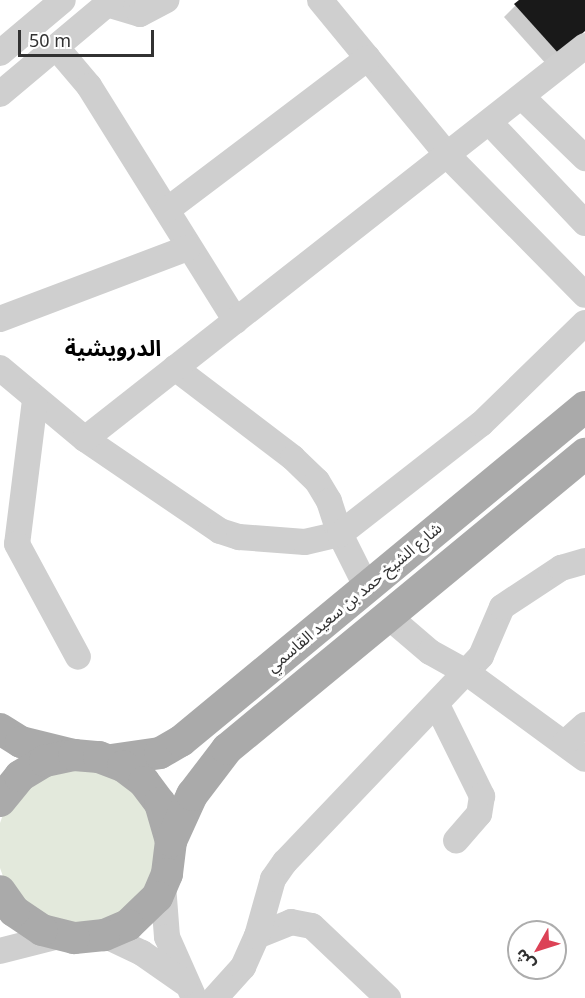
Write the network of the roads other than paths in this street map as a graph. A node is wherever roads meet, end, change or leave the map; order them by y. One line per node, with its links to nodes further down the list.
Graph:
1 (63, 0): 7 (street)
2 (166, 0): 4 (street)
3 (320, 0): 8 (street)
4 (109, 2): 6 (street)
5 (585, 46): 10 (street)
6 (56, 47): 9 (street); 14 (street)
7 (0, 53)
8 (368, 58): 12 (street); 14 (street)
9 (0, 94)
10 (522, 97): 11 (street); 13 (street)
11 (490, 123): 12 (street); 15 (street)
12 (448, 156): 17 (street); 19 (street)
13 (585, 158)
14 (166, 210): 16 (street)
15 (585, 223)
16 (189, 248): 18 (street); 19 (street)
17 (585, 295)
18 (0, 319)
19 (236, 321): 22 (street)
20 (585, 323): 27 (street)
21 (0, 368): 23 (street)
22 (175, 368): 25 (street); 27 (street)
23 (35, 400): 25 (street); 28 (street)
24 (585, 407): 30 (main road, شارع الشيخ حمد بن سعيد القاسمي)
25 (85, 439): 27 (street)
26 (585, 454): 31 (main road)
27 (340, 534): 30 (street)
28 (9, 547): 32 (street)
29 (585, 561): 33 (street)
30 (366, 586): 40 (main road, شارع الشيخ حمد بن سعيد القاسمي)
31 (389, 617): 33 (street); 42 (main road)
32 (78, 657)
33 (466, 672): 34 (street); 37 (street)
34 (436, 705): 43 (street); 48 (street)
35 (585, 725): 37 (street)
36 (0, 729): 38 (main road)
37 (565, 743): 39 (street)
38 (74, 755): 40 (main road); 41 (main road)
39 (585, 759)
40 (111, 760): 42 (main road)
41 (0, 801)
42 (171, 840): 44 (main road)
43 (456, 840)
44 (163, 885): 46 (main road); 50 (street)
45 (0, 891): 47 (main road)
46 (104, 935): 47 (main road); 50 (street)
47 (59, 936): 49 (street)
48 (257, 936): 51 (street); 52 (street)
49 (0, 951)
50 (189, 990)
51 (215, 998)
52 (387, 998)

